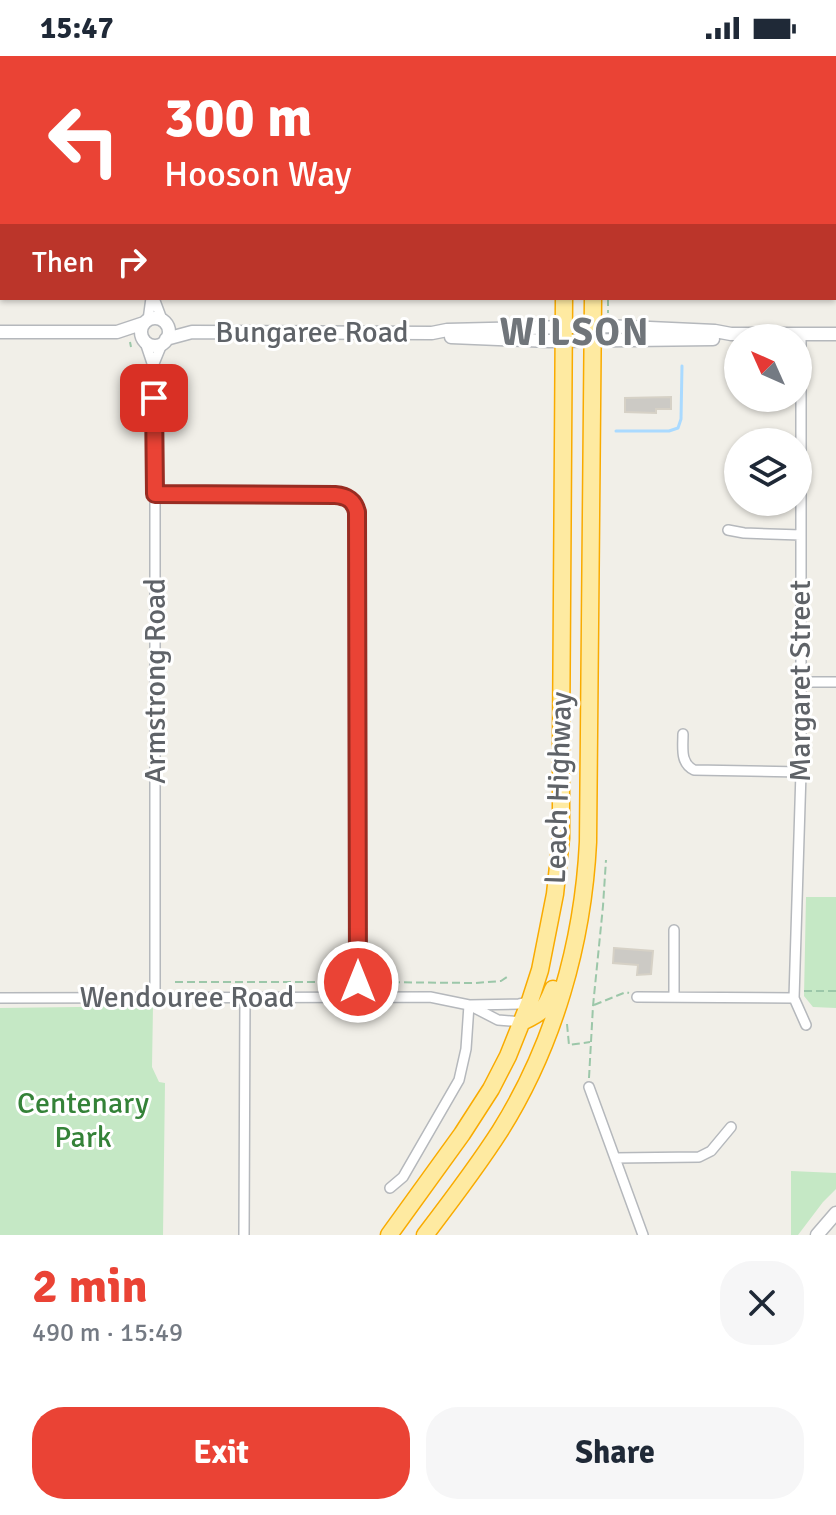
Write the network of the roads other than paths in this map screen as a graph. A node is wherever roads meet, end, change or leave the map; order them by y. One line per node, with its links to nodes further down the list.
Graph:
1 (152, 300): 5 (street)
2 (154, 300): 6 (street)
3 (564, 300): 11 (highway, Leach Highway)
4 (593, 300): 7 (highway, Leach Highway)
5 (146, 322): 6 (street); 9 (street); 15 (street)
6 (164, 323): 10 (street, Bungaree Road); 16 (street)
7 (598, 328): 11 (street, Bungaree Road); 14 (street, Bungaree Road); 26 (highway, Leach Highway)
8 (0, 332): 9 (street)
9 (117, 332): 15 (street)
10 (192, 332): 11 (street, Bungaree Road); 16 (street, Bungaree Road)
11 (564, 334): 35 (highway, Leach Highway)
12 (812, 334): 13 (street, Bungaree Road)
13 (836, 334)
14 (724, 336)
15 (140, 342): 16 (street); 17 (street, Armstrong Road)
16 (164, 342): 17 (street, Armstrong Road)
17 (153, 366): 19 (street, Armstrong Road)
18 (801, 412): 21 (street, Margaret Street)
19 (155, 494): 30 (street); 31 (street, Armstrong Road)
20 (728, 530): 21 (street)
21 (801, 535): 22 (street, Margaret Street)
22 (801, 682): 23 (street); 25 (street, Margaret Street)
23 (836, 682)
24 (683, 734): 25 (street)
25 (801, 772): 28 (street, Margaret Street)
26 (579, 916): 37 (highway); 46 (highway, Leach Highway)
27 (674, 930): 33 (street)
28 (794, 994): 33 (street); 38 (street, Margaret Street)
29 (245, 996): 30 (street, Wendouree Road); 31 (street, Wendouree Road); 44 (street)
30 (358, 996): 36 (street, Wendouree Road)
31 (155, 997): 34 (street, Wendouree Road)
32 (637, 997): 33 (street)
33 (674, 997)
34 (0, 998)
35 (530, 1001): 36 (street, Wendouree Road); 37 (highway, Leach Highway)
36 (469, 1005): 37 (street, Wendouree Road); 42 (street)
37 (522, 1022): 45 (highway, Leach Highway)
38 (806, 1025)
39 (589, 1087): 41 (street)
40 (731, 1127): 41 (street)
41 (615, 1158): 47 (street)
42 (390, 1188)
43 (836, 1213): 48 (street)
44 (244, 1235)
45 (389, 1235)
46 (425, 1235)
47 (643, 1235)
48 (817, 1235)

